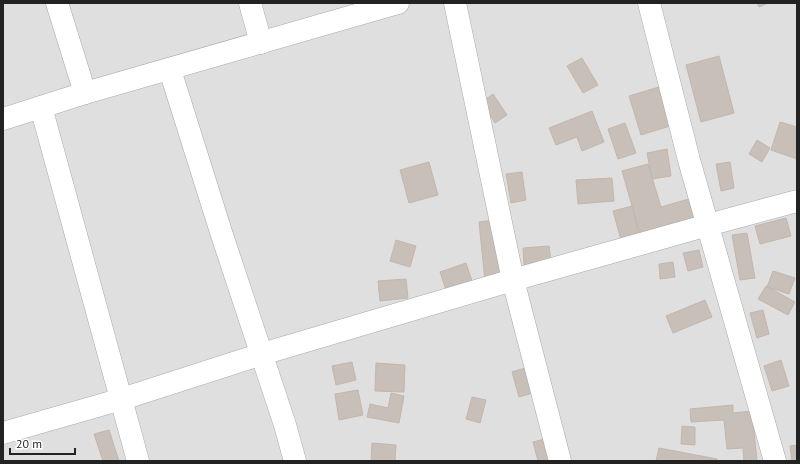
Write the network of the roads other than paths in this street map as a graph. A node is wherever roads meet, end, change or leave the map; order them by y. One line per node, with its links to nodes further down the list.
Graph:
1 (58, 3): 8 (street)
2 (250, 3): 6 (street)
3 (398, 3): 6 (street)
4 (455, 3): 13 (street)
5 (649, 3): 12 (street)
6 (262, 43): 7 (street)
7 (170, 70): 8 (street); 14 (street)
8 (85, 93): 9 (street)
9 (42, 107): 10 (street); 15 (street)
10 (3, 119)
11 (797, 201): 12 (street)
12 (708, 225): 13 (street); 20 (street)
13 (513, 280): 14 (street); 19 (street)
14 (262, 354): 15 (street); 18 (street)
15 (122, 399): 16 (street); 17 (street)
16 (3, 433)
17 (138, 461)
18 (295, 461)
19 (560, 461)
20 (775, 461)

